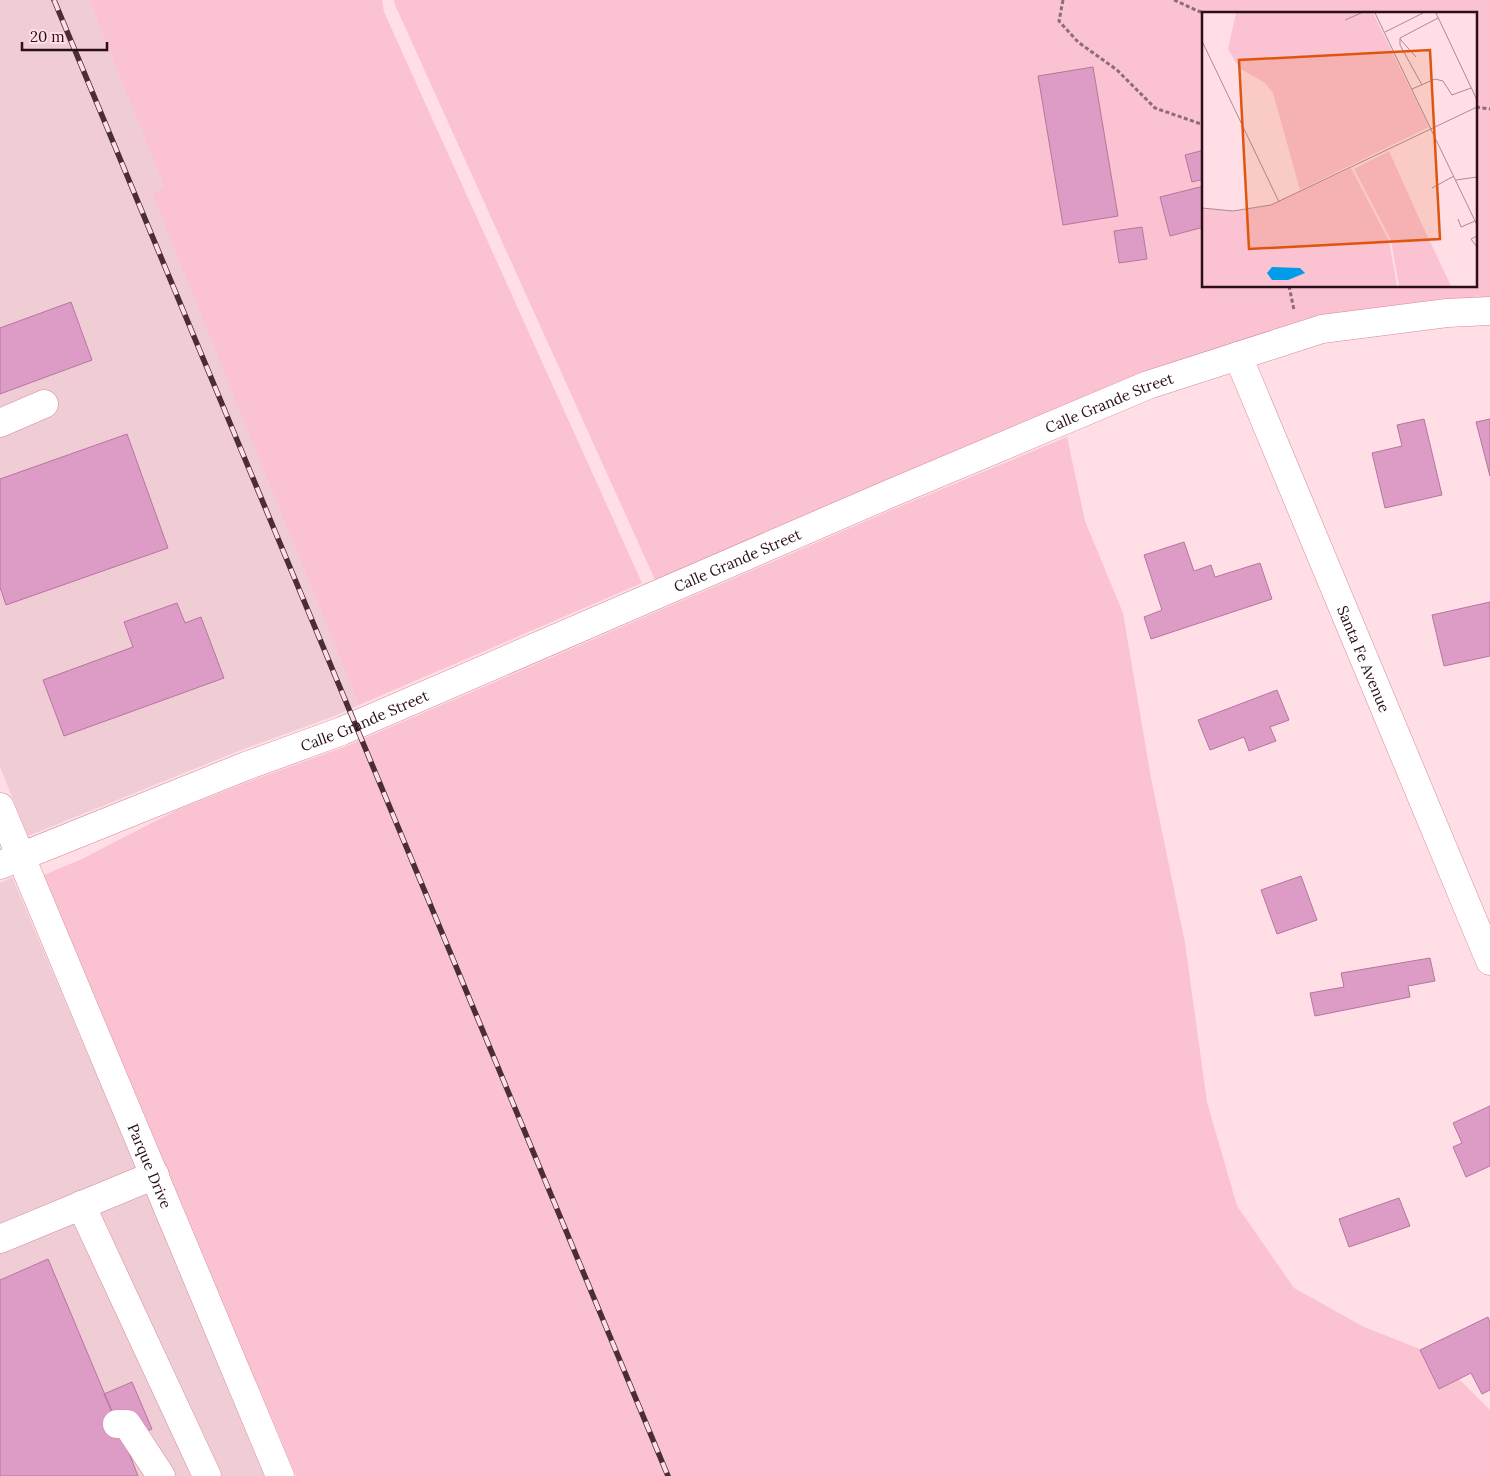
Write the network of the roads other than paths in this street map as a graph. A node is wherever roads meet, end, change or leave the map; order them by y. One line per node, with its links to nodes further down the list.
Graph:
1 (1490, 312): 2 (street, Calle Grande Street)
2 (1238, 356): 6 (street, Calle Grande Street); 7 (street, Santa Fe Avenue)
3 (44, 404): 4 (street)
4 (0, 423)
5 (0, 807): 6 (street, Parque Drive)
6 (10, 861): 8 (street, Parque Drive)
7 (1490, 961)
8 (155, 1175): 9 (street); 14 (street, Parque Drive)
9 (81, 1206): 10 (street); 13 (street)
10 (0, 1239)
11 (117, 1424): 12 (street)
12 (161, 1476)
13 (207, 1476)
14 (280, 1476)

